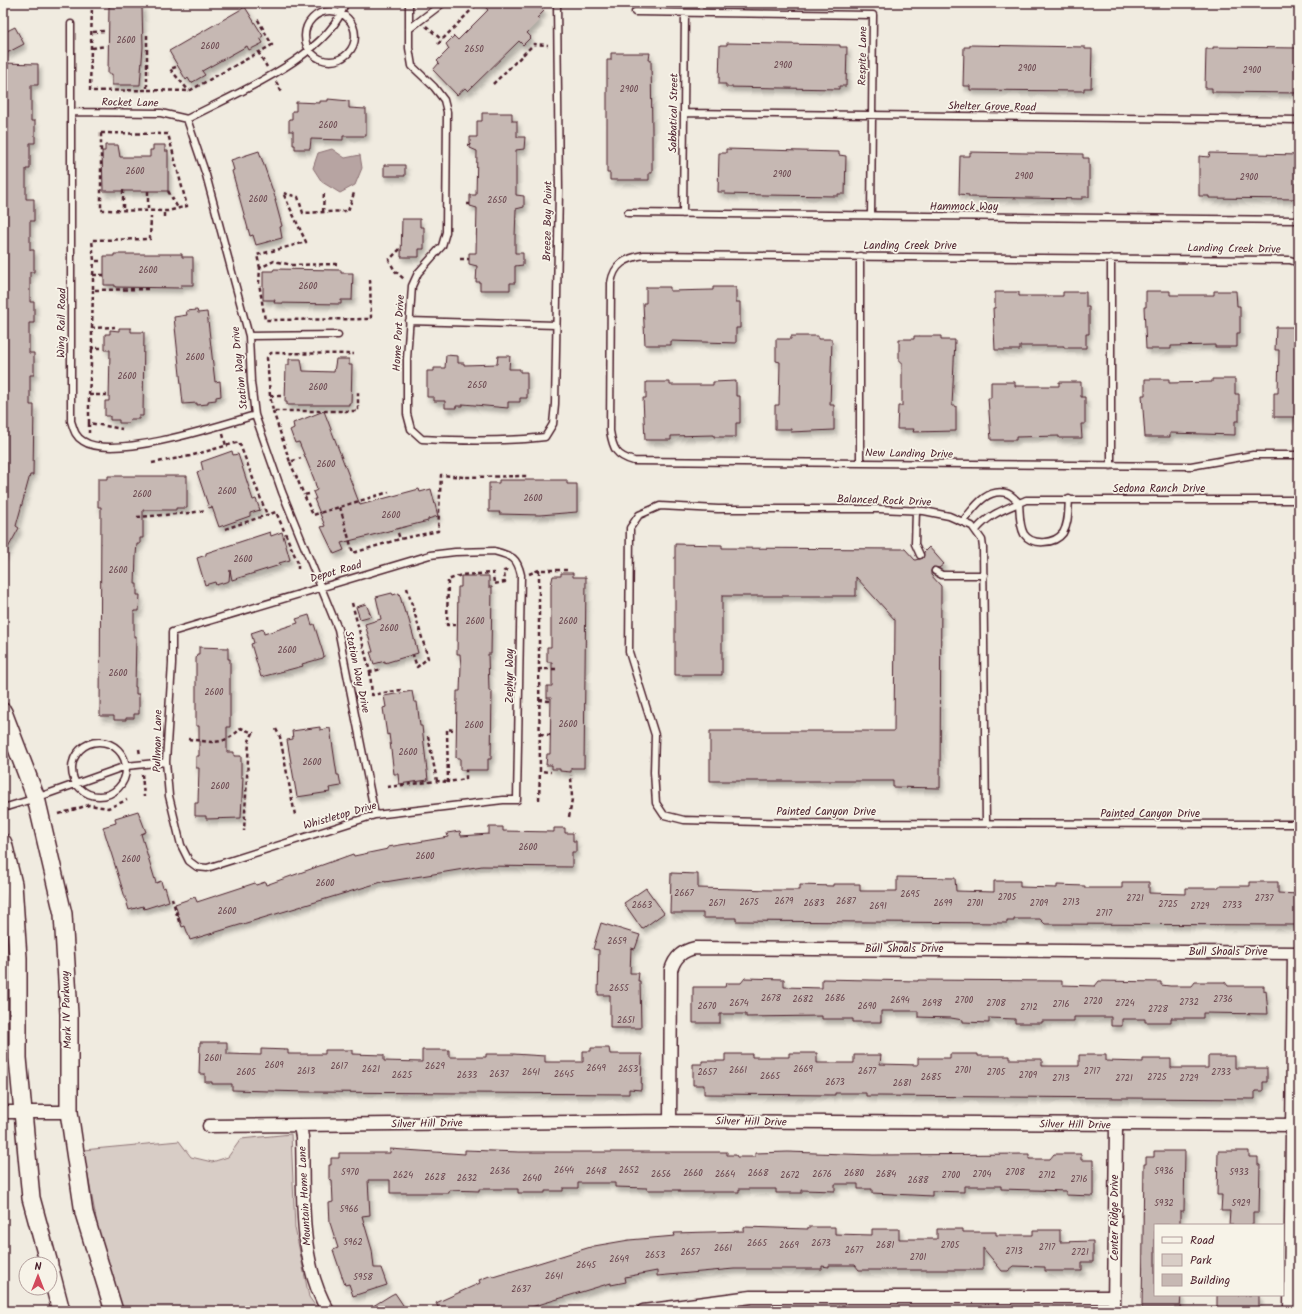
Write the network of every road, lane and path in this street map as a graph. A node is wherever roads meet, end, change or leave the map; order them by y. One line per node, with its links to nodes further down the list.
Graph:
1 (92, 3): 15 (path)
2 (346, 3): 9 (lane)
3 (409, 3): 13 (lane, Home Port Drive)
4 (443, 3): 11 (lane)
5 (478, 3): 17 (path)
6 (557, 3): 21 (lane, Breeze Bay Point)
7 (635, 12): 8 (lane, Respite Lane)
8 (685, 13): 30 (lane, Sabbatical Street); 31 (lane, Respite Lane)
9 (342, 14): 24 (lane); 24 (lane); 24 (lane)
10 (257, 18): 28 (path)
11 (420, 20): 13 (lane); 19 (path)
12 (71, 24): 29 (lane, Wing Rail Road)
13 (409, 29): 63 (lane, Home Port Drive)
14 (104, 31): 15 (path)
15 (92, 32): 23 (path)
16 (147, 35): 27 (path)
17 (447, 35): 18 (path); 19 (path)
18 (449, 38)
19 (442, 40): 20 (path)
20 (438, 44)
21 (558, 45): 26 (path); 67 (lane, Breeze Bay Point)
22 (106, 46): 23 (path)
23 (92, 48): 27 (path)
24 (310, 51): 32 (lane)
25 (176, 67): 28 (path)
26 (493, 84)
27 (146, 90): 28 (path)
28 (189, 91)
29 (72, 112): 32 (lane, Rocket Lane); 82 (lane, Wing Rail Road)
30 (684, 114): 31 (lane, Shelter Grove Road); 45 (lane, Sabbatical Street)
31 (872, 116): 33 (lane, Shelter Grove Road); 46 (lane, Respite Lane)
32 (187, 119): 71 (lane, Station Way Drive)
33 (1299, 120)
34 (123, 190): 40 (path)
35 (148, 191): 41 (path)
36 (168, 191): 39 (path)
37 (324, 192): 43 (path)
38 (354, 193): 43 (path)
39 (178, 208): 40 (path); 42 (path)
40 (123, 211): 41 (path)
41 (148, 211): 42 (path)
42 (164, 211): 48 (path)
43 (324, 212): 59 (path)
44 (628, 213): 45 (lane, Hammock Way)
45 (683, 214): 46 (lane, Hammock Way)
46 (871, 216): 49 (lane, Hammock Way)
47 (151, 217): 55 (path)
48 (164, 217)
49 (1299, 220)
50 (400, 250): 63 (path)
51 (860, 256): 52 (lane, Landing Creek Drive); 75 (lane, Landing Creek Drive); 89 (lane)
52 (1111, 258): 57 (lane, Landing Creek Drive); 90 (lane)
53 (460, 259): 54 (path)
54 (469, 259)
55 (94, 261): 56 (path); 60 (path)
56 (100, 261)
57 (1299, 262)
58 (336, 264): 59 (path)
59 (260, 268): 62 (path)
60 (93, 274): 61 (path); 65 (path)
61 (104, 275)
62 (370, 277)
63 (412, 286): 66 (lane, Home Port Drive)
64 (150, 289): 65 (path)
65 (93, 290): 69 (path)
66 (409, 321): 67 (lane); 84 (lane, Home Port Drive)
67 (556, 325): 84 (lane, Breeze Bay Point)
68 (115, 327): 69 (path)
69 (92, 328): 72 (path)
70 (338, 335): 71 (lane)
71 (248, 336): 82 (lane, Station Way Drive)
72 (92, 348): 73 (path); 77 (path)
73 (101, 348)
74 (354, 354): 79 (path)
75 (610, 358): 89 (lane, New Landing Drive)
76 (358, 392): 81 (path)
77 (88, 395): 78 (path); 83 (path)
78 (107, 395)
79 (270, 396): 80 (path); 81 (path)
80 (281, 396)
81 (273, 410): 87 (path)
82 (255, 415): 116 (lane, Station Way Drive)
83 (122, 428)
84 (545, 437)
85 (1299, 455): 90 (lane, New Landing Drive)
86 (301, 458): 87 (path)
87 (290, 462): 94 (path)
88 (152, 463): 102 (path)
89 (860, 463): 90 (lane, New Landing Drive)
90 (1111, 466)
91 (528, 476): 108 (path)
92 (389, 492): 98 (path)
93 (309, 494): 94 (path)
94 (304, 495): 98 (path)
95 (1069, 499): 96 (lane, Sedona Ranch Drive); 97 (lane, Sedona Ranch Drive); 97 (lane)
96 (1299, 500)
97 (1019, 503): 104 (lane); 106 (lane, Sedona Ranch Drive)
98 (340, 507): 108 (path)
99 (206, 510): 103 (path)
100 (916, 510): 101 (lane, Balanced Rock Drive); 104 (lane, Balanced Rock Drive); 110 (lane)
101 (639, 514): 155 (lane, Painted Canyon Drive)
102 (267, 515): 105 (path); 111 (path)
103 (137, 517)
104 (963, 521): 106 (lane, Balanced Rock Drive)
105 (225, 529)
106 (976, 530): 115 (lane)
107 (398, 533): 108 (path)
108 (400, 539)
109 (510, 555): 116 (lane, Depot Road); 148 (lane, Zephyr Way)
110 (920, 555)
111 (298, 568)
112 (568, 570): 123 (path)
113 (935, 571): 115 (lane)
114 (493, 573): 119 (path)
115 (984, 575): 155 (lane)
116 (321, 587): 120 (lane, Depot Road); 153 (lane, Station Way Drive)
117 (407, 588): 121 (path)
118 (352, 603): 125 (path)
119 (456, 625)
120 (172, 632): 136 (lane, Pullman Lane)
121 (413, 655)
122 (382, 669): 125 (path)
123 (539, 669): 124 (path); 127 (path)
124 (556, 669)
125 (370, 672): 126 (path)
126 (401, 690)
127 (539, 700): 128 (path); 132 (path)
128 (550, 701)
129 (3, 712): 146 (main road, Mark IV Parkway)
130 (276, 729): 152 (path)
131 (452, 730): 143 (path)
132 (540, 734): 133 (path); 139 (path)
133 (550, 735)
134 (428, 736): 142 (path)
135 (188, 739): 157 (path)
136 (166, 762): 137 (lane); 159 (lane, Pullman Lane)
137 (126, 766): 144 (lane); 144 (lane); 144 (lane)
138 (466, 770): 143 (path)
139 (540, 771): 140 (path); 149 (path)
140 (550, 772)
141 (572, 775): 154 (path)
142 (436, 781): 143 (path); 145 (path)
143 (448, 782)
144 (77, 783): 146 (lane)
145 (387, 787)
146 (36, 798): 150 (lane); 165 (main road, Mark IV Parkway)
147 (127, 800): 151 (path)
148 (517, 800): 153 (lane, Whistletop Drive)
149 (539, 800)
150 (3, 808)
151 (59, 814)
152 (296, 815)
153 (375, 815): 159 (lane, Whistletop Drive)
154 (569, 817)
155 (986, 823): 156 (lane, Painted Canyon Drive)
156 (1299, 824)
157 (244, 830)
158 (3, 843): 164 (main road)
159 (197, 868)
160 (172, 898): 161 (path)
161 (180, 925)
162 (1296, 953): 166 (street, Bull Shoals Drive); 168 (street)
163 (3, 1112): 164 (street)
164 (23, 1112): 165 (street); 171 (main road)
165 (69, 1112): 175 (main road, Mark IV Parkway)
166 (670, 1121): 167 (street, Silver Hill Drive); 170 (street, Silver Hill Drive)
167 (1116, 1125): 168 (street, Silver Hill Drive); 173 (street, Center Ridge Drive)
168 (1292, 1125): 179 (street)
169 (209, 1126): 170 (street, Silver Hill Drive)
170 (300, 1126): 176 (street, Mountain Home Lane)
171 (47, 1256)
172 (57, 1296): 174 (main road)
173 (1114, 1297): 177 (street); 178 (street, Center Ridge Drive)
174 (61, 1311)
175 (114, 1311)
176 (328, 1311)
177 (643, 1311)
178 (1114, 1311)
179 (1290, 1311)

